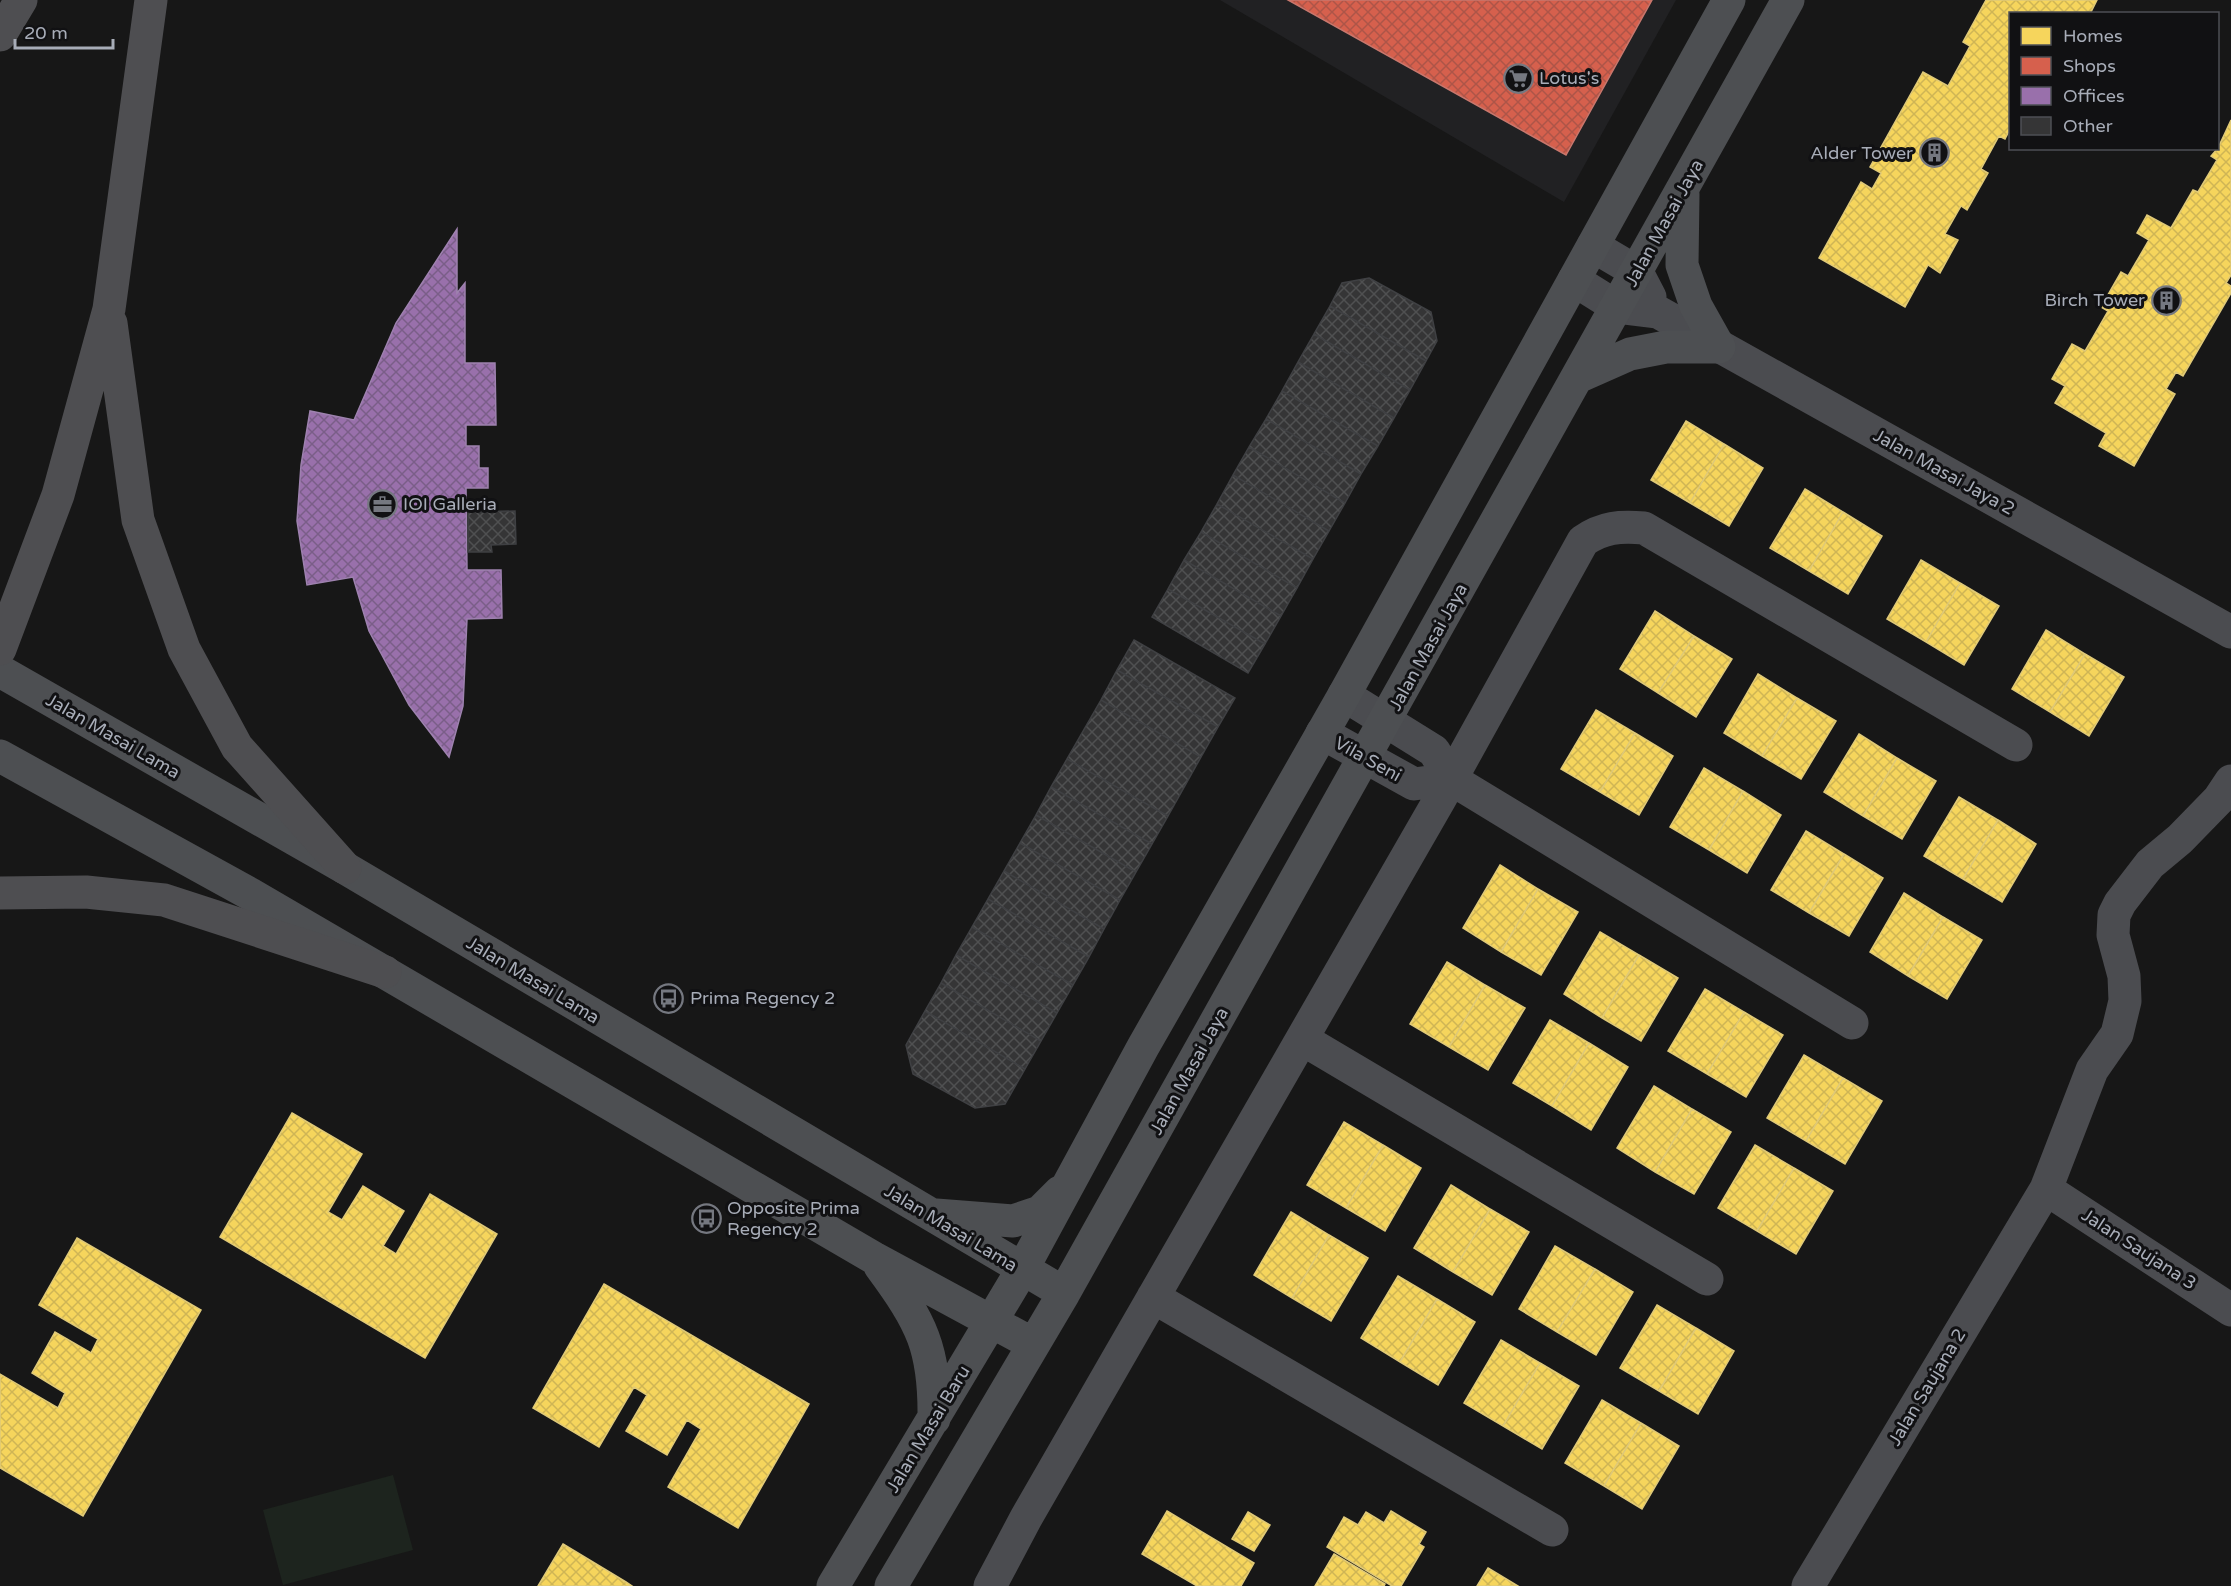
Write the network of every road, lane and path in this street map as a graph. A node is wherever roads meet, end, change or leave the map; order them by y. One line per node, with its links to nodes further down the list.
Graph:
1 (21, 0): 5 (highway)
2 (151, 0): 11 (highway)
3 (1729, 0): 7 (main road)
4 (1788, 0): 6 (main road, Jalan Masai Jaya)
5 (0, 35)
6 (1683, 189): 8 (main road, Jalan Masai Jaya); 13 (main road)
7 (1593, 246): 8 (street); 9 (main road)
8 (1637, 272): 10 (main road, Jalan Masai Jaya); 12 (street)
9 (1574, 280): 10 (street, Jalan Masai Jaya 2); 18 (main road)
10 (1617, 307): 12 (street, Jalan Masai Jaya 2); 14 (main road, Jalan Masai Jaya)
11 (109, 309): 16 (highway); 26 (highway)
12 (1658, 312): 13 (street, Jalan Masai Jaya 2)
13 (1719, 347): 14 (main road); 15 (street, Jalan Masai Jaya 2)
14 (1578, 377): 19 (main road, Jalan Masai Jaya)
15 (2231, 632)
16 (0, 649)
17 (0, 671): 26 (main road, Jalan Masai Lama)
18 (1344, 695): 19 (street); 20 (main road)
19 (1386, 722): 23 (main road, Jalan Masai Jaya); 24 (street)
20 (1322, 733): 23 (street, Vila Seni); 31 (main road)
21 (2016, 745): 24 (street)
22 (0, 756): 28 (main road)
23 (1366, 757): 24 (street, Vila Seni); 37 (main road, Jalan Masai Jaya)
24 (1451, 779): 29 (street); 30 (street)
25 (2231, 782): 32 (street, Jalan Saujana 2)
26 (345, 868): 33 (main road, Jalan Masai Lama)
27 (0, 893): 28 (highway)
28 (385, 972): 34 (main road)
29 (1852, 1023)
30 (1302, 1039): 36 (street); 38 (street)
31 (1072, 1180): 33 (main road); 35 (main road)
32 (2046, 1189): 39 (street, Jalan Saujana 3); 47 (street, Jalan Saujana 2)
33 (928, 1214): 35 (main road, Jalan Masai Lama)
34 (874, 1258): 40 (main road); 42 (main road)
35 (1022, 1270): 37 (main road, Jalan Masai Lama); 40 (main road, Jalan Masai Baru)
36 (1707, 1279)
37 (1064, 1293): 41 (main road)
38 (1153, 1297): 43 (street); 44 (street)
39 (2231, 1310)
40 (991, 1322): 41 (main road); 42 (main road, Jalan Masai Baru)
41 (1033, 1344): 46 (main road)
42 (934, 1421): 45 (main road, Jalan Masai Baru)
43 (1552, 1530)
44 (1004, 1581)
45 (833, 1586)
46 (891, 1586)
47 (1808, 1586)

